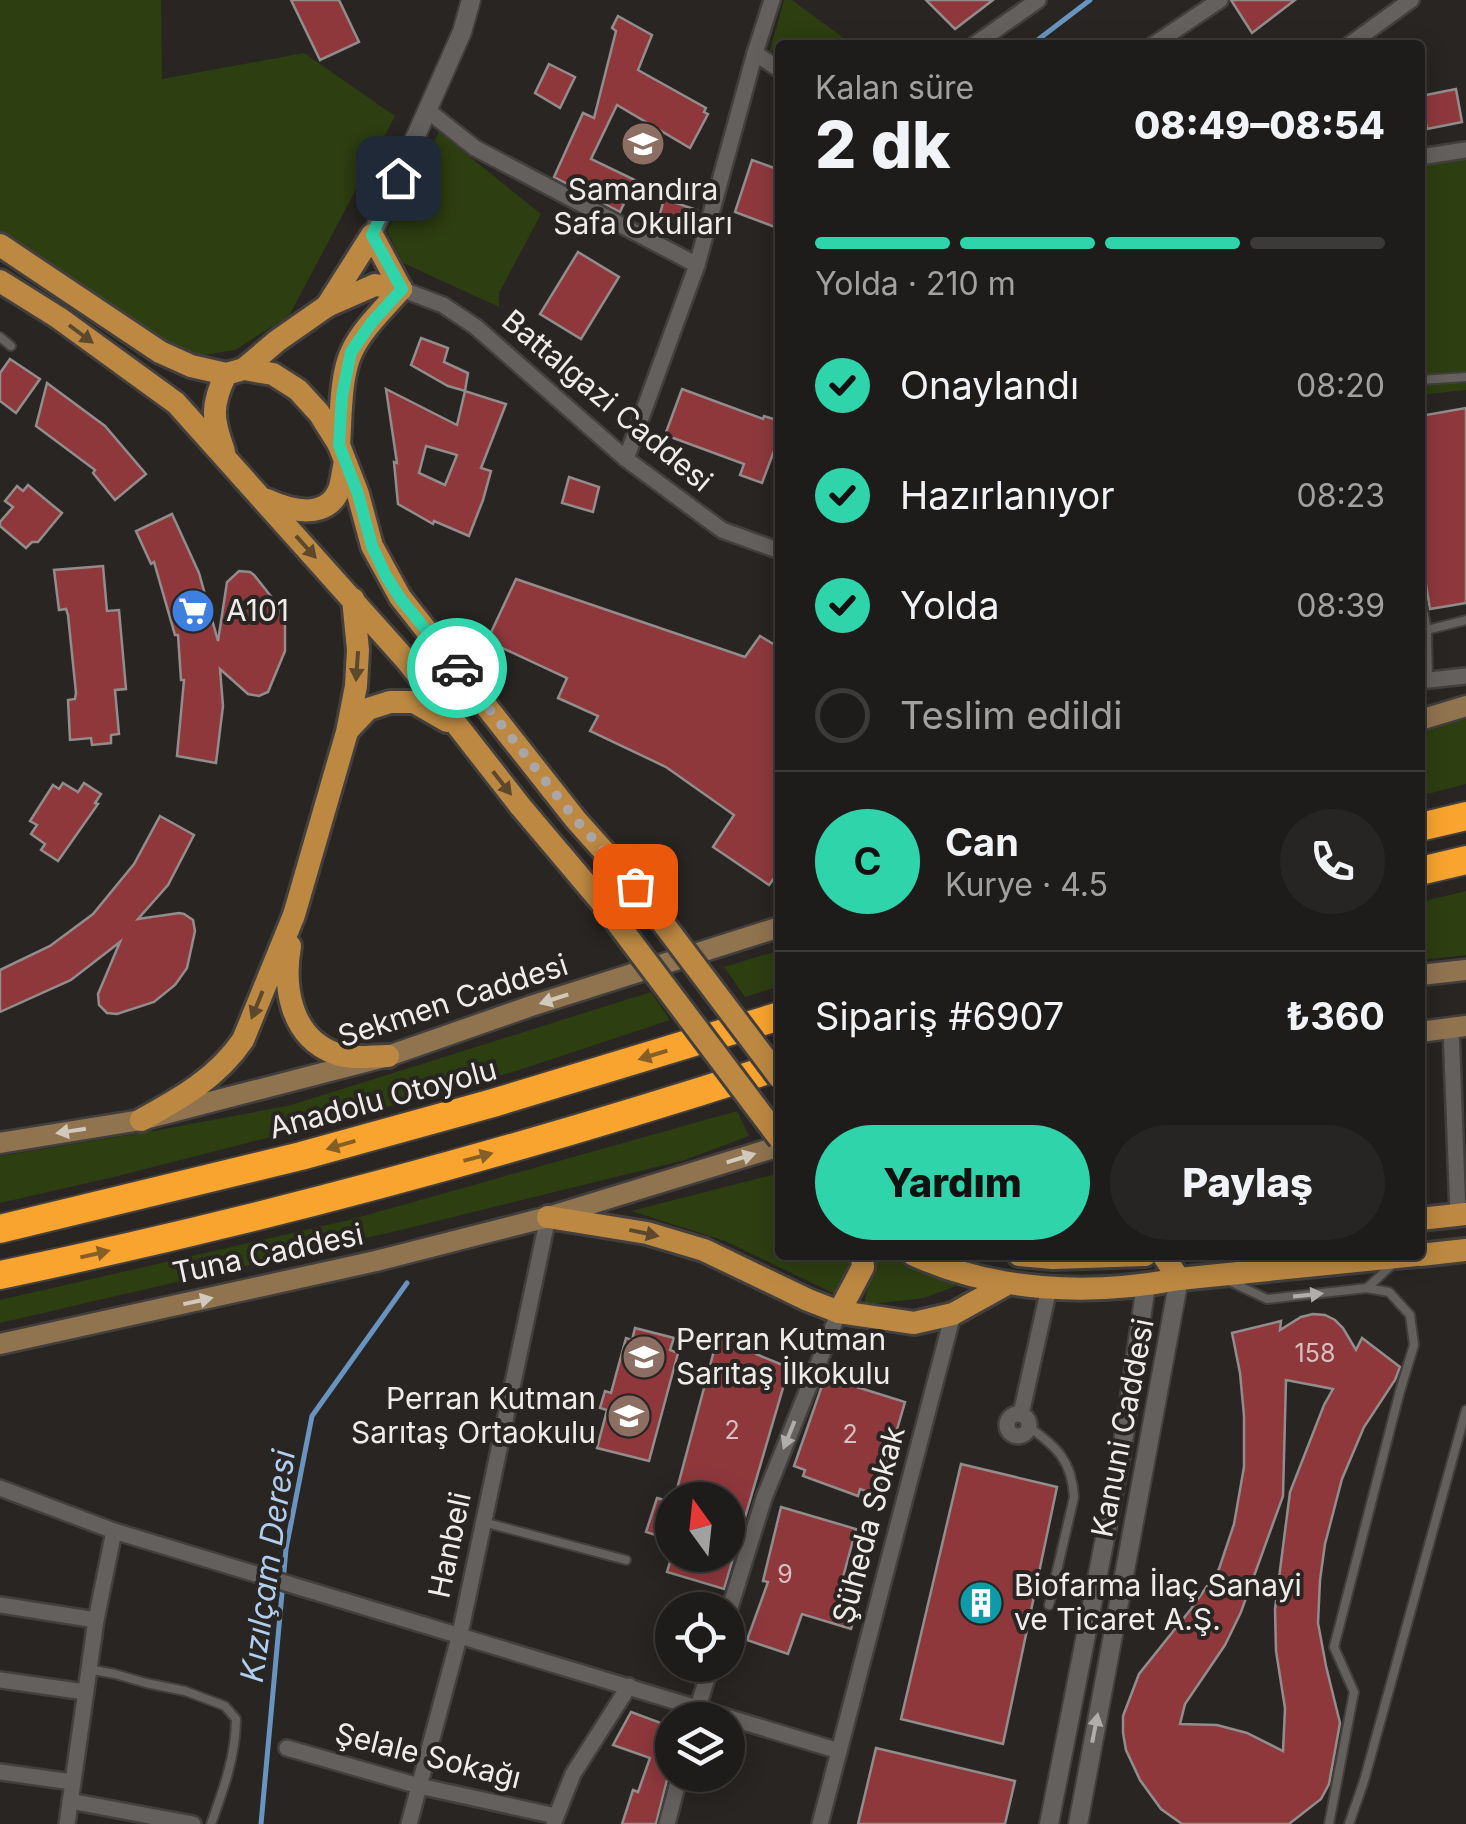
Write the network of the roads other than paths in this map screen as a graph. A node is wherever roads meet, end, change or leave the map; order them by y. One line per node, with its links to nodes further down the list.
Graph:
1 (471, 0): 11 (street)
2 (772, 0): 9 (street)
3 (1038, 0): 6 (street)
4 (1220, 0): 7 (street)
5 (1411, 0): 8 (street)
6 (981, 40)
7 (1160, 40)
8 (1355, 40)
9 (755, 53): 10 (street); 16 (street)
10 (775, 67)
11 (427, 110): 14 (street); 16 (street)
12 (1466, 150): 13 (street)
13 (1425, 155)
14 (372, 235): 18 (main road); 19 (main road)
15 (0, 245): 22 (main road)
16 (697, 264): 26 (street)
17 (0, 281): 27 (main road, one-way to 27)
18 (402, 289): 19 (main road); 25 (main road); 26 (street, Battalgazi Caddesi)
19 (326, 306): 22 (main road)
20 (0, 337): 21 (lane)
21 (11, 346)
22 (235, 372): 25 (main road); 27 (main road)
23 (1466, 377): 24 (lane)
24 (1425, 380)
25 (342, 454): 28 (main road); 54 (main road, bridge)
26 (626, 460): 29 (street, Battalgazi Caddesi)
27 (241, 475): 28 (main road)
28 (258, 496): 30 (main road, one-way to 30)
29 (775, 549)
30 (353, 599): 39 (main road); 40 (main road, one-way to 40)
31 (1425, 620): 33 (lane)
32 (1466, 620): 33 (lane)
33 (1427, 630): 34 (lane)
34 (1425, 663)
35 (1466, 676): 36 (street)
36 (1425, 680)
37 (1466, 706): 38 (main road)
38 (1425, 718)
39 (460, 729): 40 (main road); 56 (main road, one-way to 56, bridge)
40 (347, 732): 45 (main road)
41 (1466, 816): 42 (highway)
42 (1425, 826)
43 (1466, 860): 44 (highway)
44 (1425, 869)
45 (294, 915): 52 (main road); 55 (main road, one-way to 55)
46 (775, 929): 52 (main road, Sekmen Caddesi, one-way to 52)
47 (1466, 970): 48 (main road)
48 (1425, 974)
49 (775, 1018): 62 (highway, Anadolu Otoyolu, one-way to 62)
50 (1459, 1027): 51 (main road); 59 (street)
51 (1425, 1031)
52 (388, 1056): 55 (main road, Sekmen Caddesi)
53 (775, 1068): 71 (highway, one-way to 53)
54 (775, 1071)
55 (141, 1120): 57 (main road, Sekmen Caddesi, one-way to 57)
56 (775, 1135)
57 (0, 1142)
58 (775, 1144): 60 (main road, Tuna Caddesi, one-way to 58)
59 (1462, 1214): 61 (main road)
60 (548, 1217): 78 (main road, one-way to 78); 80 (main road, Tuna Caddesi, one-way to 60); 84 (street, Hanbeli)
61 (1425, 1218)
62 (0, 1228)
63 (1466, 1250): 64 (main road)
64 (1425, 1254)
65 (862, 1260): 78 (main road)
66 (925, 1260): 74 (main road)
67 (1159, 1260): 75 (main road)
68 (1166, 1260): 73 (main road)
69 (1363, 1260): 72 (main road)
70 (1405, 1260): 77 (lane)
71 (0, 1274)
72 (1216, 1275): 73 (main road); 77 (lane, one-way to 77)
73 (1179, 1278): 75 (main road); 113 (street, Kanuni Caddesi, one-way to 73)
74 (1007, 1284): 76 (main road); 79 (main road)
75 (1146, 1285): 76 (main road); 112 (street, Kanuni Caddesi)
76 (1049, 1288): 82 (street)
77 (1367, 1288): 114 (lane)
78 (839, 1312): 79 (main road); 87 (street, one-way to 87)
79 (953, 1314): 99 (street, Şüheda Sokak)
80 (0, 1344)
81 (1466, 1410): 115 (lane)
82 (1025, 1420): 89 (lane)
83 (0, 1488): 85 (street)
84 (483, 1522): 86 (lane); 91 (street, Hanbeli)
85 (114, 1531): 90 (street); 91 (street)
86 (626, 1560)
87 (735, 1592)
88 (0, 1605): 90 (street)
89 (1048, 1605)
90 (96, 1620): 92 (street)
91 (460, 1634): 94 (street); 102 (street, Hanbeli)
92 (88, 1670): 95 (street); 108 (lane)
93 (0, 1680): 95 (street)
94 (629, 1686): 96 (street); 105 (street)
95 (85, 1692): 101 (street)
96 (667, 1702)
97 (745, 1727): 99 (street)
98 (287, 1748): 102 (street, Şelale Sokağı)
99 (839, 1751): 111 (street, Şüheda Sokak)
100 (0, 1772): 101 (street)
101 (72, 1782): 104 (street)
102 (419, 1786): 105 (street, Şelale Sokağı); 109 (street, Hanbeli)
103 (675, 1792): 110 (street)
104 (70, 1801): 106 (street); 107 (street)
105 (554, 1820)
106 (66, 1824)
107 (193, 1824)
108 (211, 1824)
109 (409, 1824)
110 (667, 1824)
111 (820, 1824)
112 (1050, 1824)
113 (1078, 1824)
114 (1329, 1824)
115 (1349, 1824)

